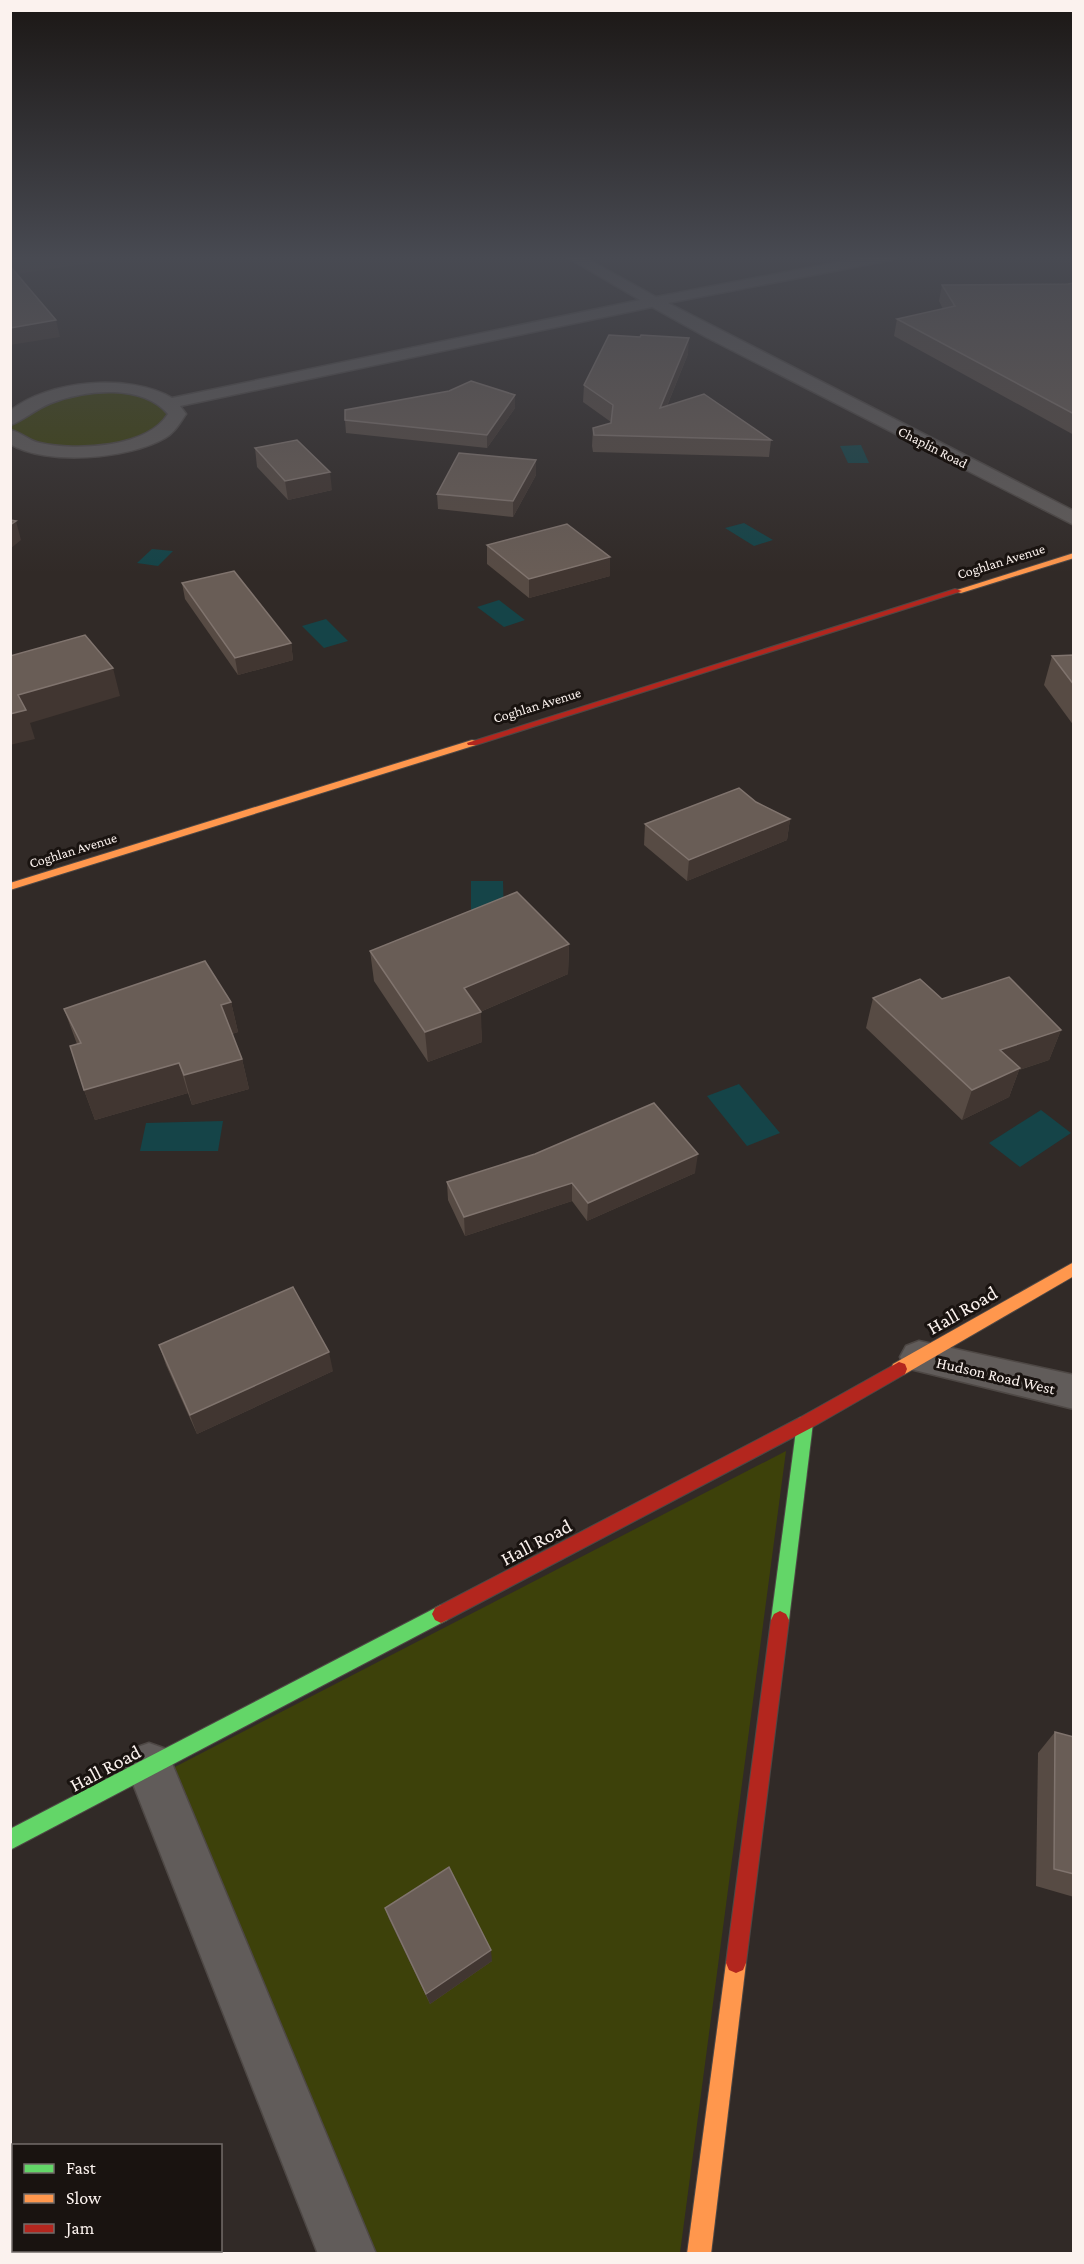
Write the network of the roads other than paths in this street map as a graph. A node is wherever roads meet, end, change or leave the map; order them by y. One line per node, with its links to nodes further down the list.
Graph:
1 (368, 362): 3 (street)
2 (769, 362): 6 (street, Chaplin Road)
3 (171, 403): 4 (street); 5 (street)
4 (10, 420)
5 (10, 435)
6 (1074, 519)
7 (1074, 555): 8 (street, Coghlan Avenue)
8 (10, 887)
9 (1074, 1268): 10 (street, Hall Road)
10 (919, 1357): 11 (street, Hudson Road West); 12 (street, Hall Road)
11 (1074, 1392)
12 (805, 1423): 13 (street, Hall Road); 16 (street)
13 (149, 1767): 14 (street, Hall Road); 15 (street)
14 (10, 1840)
15 (347, 2253)
16 (699, 2253)

